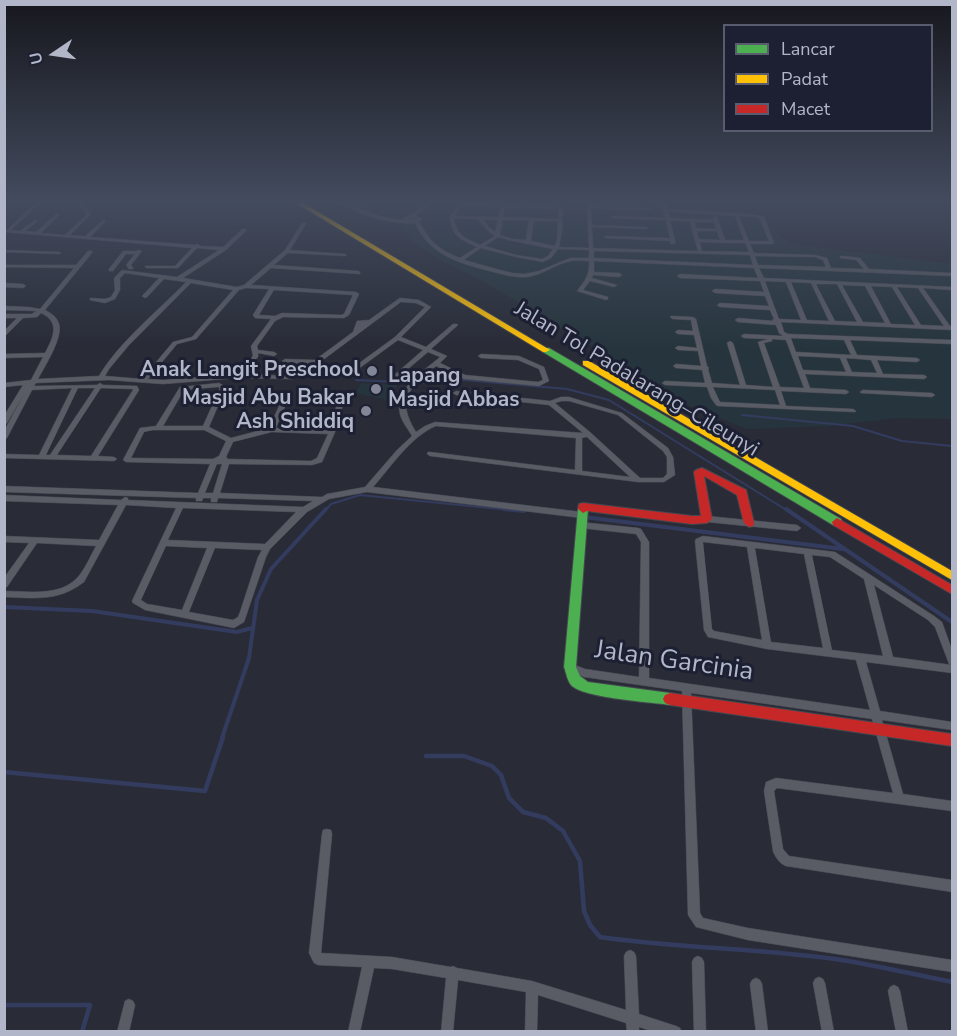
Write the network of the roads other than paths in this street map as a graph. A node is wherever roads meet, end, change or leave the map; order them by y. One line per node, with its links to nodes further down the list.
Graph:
1 (14, 251): 27 (street)
2 (192, 251): 29 (street)
3 (220, 251): 40 (street)
4 (287, 251): 25 (street)
5 (292, 251): 19 (street)
6 (381, 251): 186 (main road, Jalan Tol Padalarang–Cileunyi)
7 (395, 251): 183 (main road, Jalan Tol Padalarang–Cileunyi)
8 (444, 251): 23 (street)
9 (473, 251): 23 (street)
10 (495, 251): 11 (street)
11 (554, 251)
12 (593, 251): 22 (street)
13 (706, 251): 18 (street)
14 (794, 251): 20 (street)
15 (90, 252): 28 (street)
16 (125, 252): 17 (street); 32 (street)
17 (139, 253): 30 (street)
18 (752, 254): 20 (street); 26 (street)
19 (344, 255)
20 (796, 255): 31 (street)
21 (842, 257): 33 (street)
22 (592, 260): 23 (street); 26 (street); 37 (street)
23 (459, 261)
24 (4, 266): 27 (street)
25 (269, 266): 34 (street); 51 (street)
26 (755, 266): 31 (street); 41 (street)
27 (44, 267): 28 (street)
28 (78, 267): 65 (street)
29 (147, 267)
30 (131, 268)
31 (828, 268): 33 (street)
32 (111, 270)
33 (867, 270): 35 (street)
34 (358, 273)
35 (952, 274)
36 (619, 275): 37 (street)
37 (590, 276): 48 (street); 60 (street)
38 (680, 276): 41 (street)
39 (163, 278): 40 (street); 58 (street); 61 (street)
40 (178, 279): 43 (street)
41 (760, 280): 42 (street); 57 (street)
42 (788, 281): 44 (street); 74 (street)
43 (189, 282): 55 (street); 120 (street)
44 (813, 282): 45 (street); 75 (street)
45 (839, 283): 46 (street); 76 (street)
46 (867, 284): 49 (street); 78 (street)
47 (4, 285): 50 (street)
48 (614, 285)
49 (893, 285): 52 (street); 79 (street)
50 (23, 286)
51 (246, 286): 53 (street); 55 (street)
52 (920, 287): 54 (street); 81 (street)
53 (272, 288): 71 (street); 71 (street)
54 (949, 288): 59 (street)
55 (237, 289): 119 (street)
56 (715, 291): 57 (street)
57 (766, 294): 64 (street)
58 (144, 296)
59 (952, 296)
60 (606, 298)
61 (92, 299)
62 (720, 305): 64 (street)
63 (4, 308): 65 (street)
64 (771, 308): 73 (street)
65 (42, 310): 68 (street); 69 (street)
66 (4, 316): 67 (street)
67 (22, 316): 68 (street); 84 (street)
68 (33, 316): 69 (street)
69 (49, 316): 99 (street)
70 (673, 317): 83 (street)
71 (276, 318): 96 (street)
72 (738, 320): 73 (street)
73 (776, 322): 74 (street); 87 (street)
74 (806, 322): 75 (street)
75 (833, 323): 76 (street)
76 (858, 324): 78 (street); 89 (street)
77 (455, 325): 93 (street)
78 (889, 325): 79 (street)
79 (919, 326): 80 (street)
80 (934, 327): 81 (street); 90 (street)
81 (950, 328)
82 (678, 332): 83 (street)
83 (697, 333): 95 (street)
84 (4, 335)
85 (744, 336): 87 (street)
86 (397, 338): 93 (street); 107 (street); 107 (street)
87 (788, 338): 88 (street); 98 (street); 127 (street)
88 (847, 339): 89 (street); 103 (street)
89 (865, 340): 90 (street); 92 (street)
90 (943, 342): 92 (street)
91 (730, 343): 126 (street)
92 (952, 344)
93 (426, 348): 108 (street); 118 (street)
94 (678, 348): 95 (street)
95 (701, 350): 110 (street)
96 (256, 351): 97 (street); 115 (street)
97 (274, 354)
98 (794, 354): 102 (street); 111 (street)
99 (47, 355): 100 (street); 121 (street)
100 (4, 356)
101 (481, 356): 108 (street)
102 (842, 356): 103 (street); 112 (street)
103 (855, 357): 104 (street)
104 (873, 358): 105 (street); 114 (street)
105 (917, 360)
106 (285, 362): 107 (street)
107 (316, 362)
108 (436, 364): 146 (street)
109 (676, 366): 110 (street)
110 (706, 368): 124 (street)
111 (801, 372): 112 (street); 129 (street)
112 (850, 374): 113 (street)
113 (867, 374): 114 (street); 132 (street)
114 (881, 375): 116 (street)
115 (237, 376): 117 (street); 119 (street)
116 (924, 377)
117 (291, 378)
118 (394, 378)
119 (143, 381): 120 (street)
120 (100, 382): 121 (street); 125 (street); 153 (street); 154 (street)
121 (30, 383): 123 (street); 125 (street); 128 (street); 140 (street); 148 (street)
122 (665, 383): 124 (street)
123 (4, 385)
124 (710, 385): 126 (street); 138 (street)
125 (76, 386): 152 (street)
126 (743, 386): 127 (street)
127 (776, 388): 129 (street); 138 (street)
128 (4, 390)
129 (808, 390): 130 (street)
130 (846, 392)
131 (863, 392): 132 (street)
132 (876, 392): 134 (street)
133 (456, 393): 136 (street)
134 (932, 395)
135 (341, 401): 144 (street)
136 (550, 403): 145 (street); 158 (street)
137 (283, 404): 143 (street)
138 (784, 408): 139 (street)
139 (853, 411)
140 (4, 423)
141 (159, 428): 142 (street); 142 (street); 156 (street)
142 (205, 428): 149 (street)
143 (272, 430): 144 (street); 149 (street)
144 (332, 432): 156 (street)
145 (589, 435): 147 (street); 158 (street)
146 (416, 436): 147 (street); 160 (street)
147 (579, 436): 157 (street)
148 (4, 438)
149 (230, 440): 156 (street)
150 (430, 454): 157 (street)
151 (4, 456): 152 (street)
152 (42, 456): 153 (street)
153 (52, 457): 154 (street)
154 (93, 458): 155 (street)
155 (114, 459)
156 (221, 460): 162 (street); 163 (street)
157 (578, 472): 158 (street)
158 (639, 480)
159 (4, 489): 161 (street)
160 (367, 489): 165 (street); 171 (street)
161 (129, 494): 162 (street); 166 (street)
162 (200, 496): 163 (street); 168 (street)
163 (215, 496): 165 (street); 169 (street)
164 (4, 498): 166 (street)
165 (321, 499): 170 (street)
166 (122, 503): 167 (street); 177 (street)
167 (181, 505): 168 (street); 178 (street)
168 (196, 506): 169 (street)
169 (211, 506): 170 (street)
170 (304, 510): 181 (street)
171 (581, 517): 172 (main road); 194 (main road); 196 (street)
172 (707, 519): 173 (street); 173 (main road)
173 (749, 523): 174 (street)
174 (797, 528)
175 (4, 540): 176 (street)
176 (34, 541): 177 (street); 185 (street)
177 (102, 543): 187 (street)
178 (164, 543): 179 (street); 188 (street)
179 (212, 545): 181 (street); 188 (street)
180 (752, 545): 182 (street); 189 (street); 189 (street)
181 (267, 547): 188 (street)
182 (807, 551): 184 (street); 190 (street)
183 (952, 576)
184 (868, 579): 192 (street); 193 (street)
185 (4, 585)
186 (952, 590)
187 (4, 594)
188 (184, 615)
189 (767, 645): 190 (street)
190 (828, 653): 191 (street)
191 (860, 657): 192 (street); 199 (street)
192 (889, 661): 195 (street)
193 (952, 661)
194 (570, 667): 196 (street, Jalan Garcinia); 198 (main road, Jalan Garcinia)
195 (952, 669)
196 (644, 680): 197 (street, Jalan Garcinia)
197 (686, 687): 198 (street); 199 (street, Jalan Garcinia)
198 (688, 702): 201 (main road, Jalan Garcinia); 210 (street)
199 (876, 715): 200 (street, Jalan Garcinia); 201 (street)
200 (952, 726)
201 (879, 728): 202 (main road, Jalan Garcinia); 203 (street)
202 (952, 740)
203 (899, 798): 204 (street); 206 (street)
204 (952, 806)
205 (327, 834): 208 (street)
206 (952, 886)
207 (630, 956): 217 (street)
208 (369, 961): 211 (street); 219 (street)
209 (698, 962): 223 (street)
210 (952, 966)
211 (453, 972): 214 (street); 220 (street)
212 (819, 983): 225 (street)
213 (756, 984): 224 (street)
214 (532, 987): 217 (street); 221 (street)
215 (894, 991): 226 (street)
216 (129, 1005): 218 (street)
217 (633, 1025): 222 (street)
218 (123, 1032)
219 (354, 1032)
220 (447, 1032)
221 (531, 1032)
222 (676, 1032)
223 (700, 1032)
224 (762, 1032)
225 (828, 1032)
226 (902, 1032)

